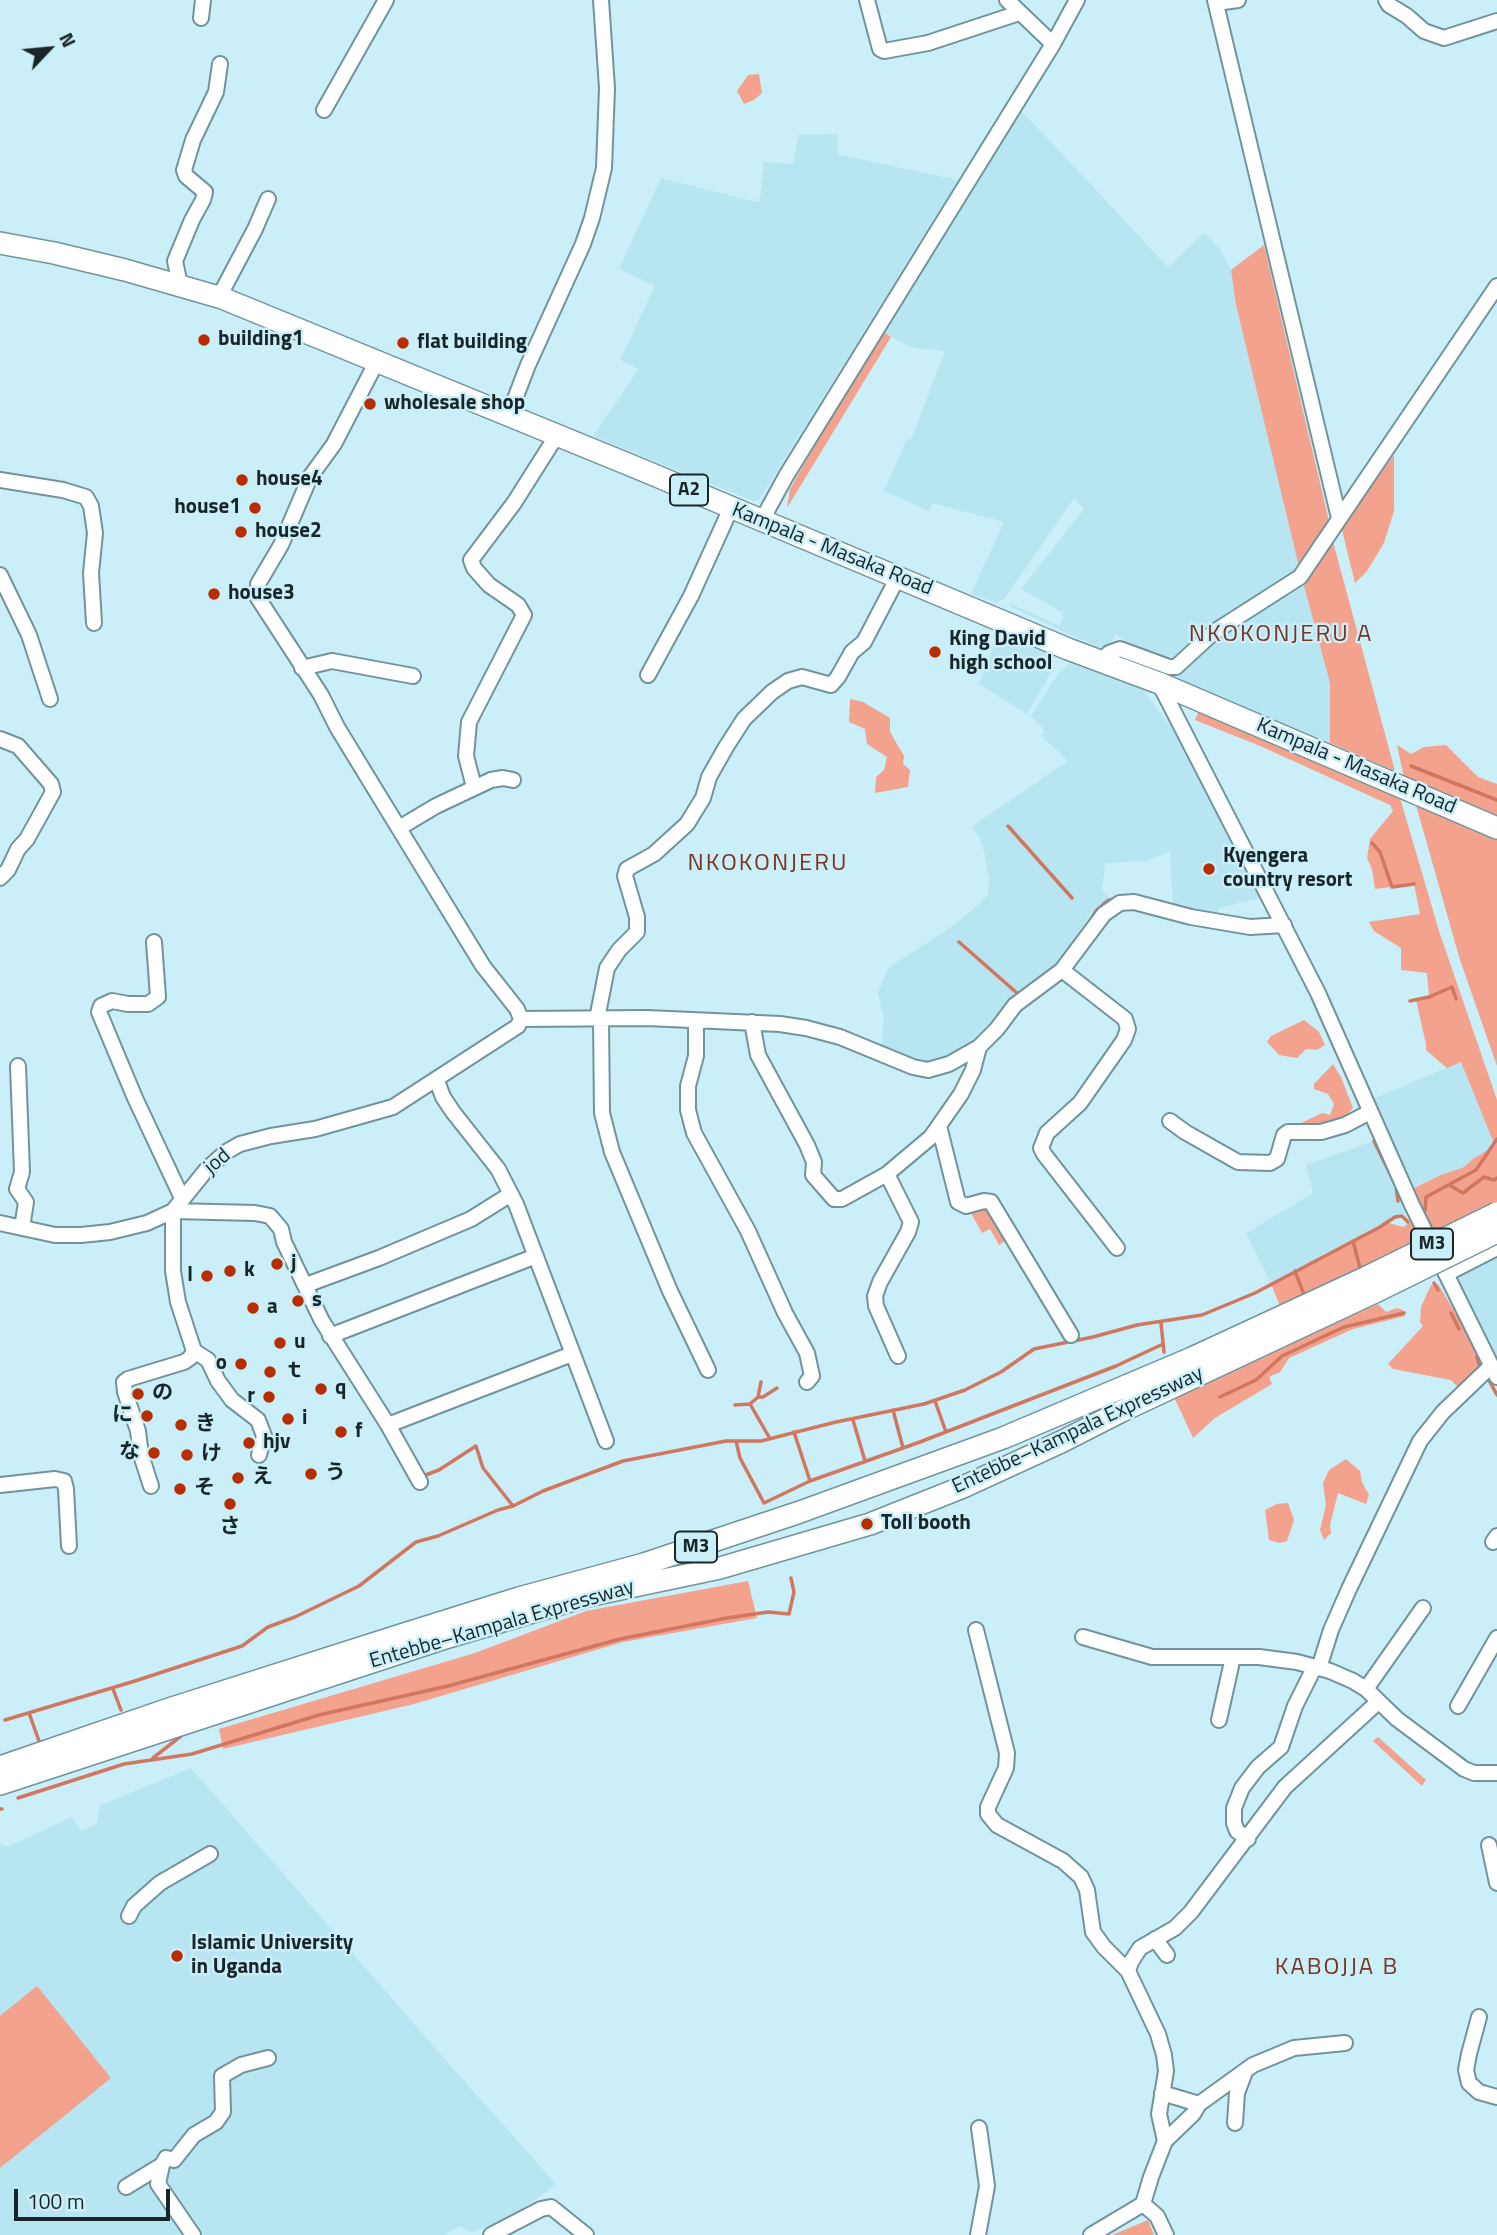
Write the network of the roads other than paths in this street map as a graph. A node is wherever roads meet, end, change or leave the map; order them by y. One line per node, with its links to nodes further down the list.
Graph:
1 (203, 0): 11 (street)
2 (386, 0): 15 (street)
3 (601, 0): 22 (street)
4 (867, 0): 10 (street)
5 (1007, 0): 10 (street)
6 (1077, 0): 13 (street)
7 (1238, 0): 9 (street)
8 (1386, 0): 12 (street)
9 (1216, 1): 26 (street)
10 (1019, 13): 13 (street)
11 (201, 18)
12 (1497, 21)
13 (1053, 44): 27 (street)
14 (220, 64): 18 (street)
15 (324, 110)
16 (268, 199): 20 (street)
17 (0, 243): 18 (highway, Kampala - Masaka Road / A2)
18 (180, 285): 20 (highway, Kampala - Masaka Road / A2)
19 (1497, 286): 26 (street)
20 (219, 298): 21 (highway, Kampala - Masaka Road / A2)
21 (377, 361): 22 (highway, Kampala - Masaka Road / A2); 32 (street)
22 (508, 417): 23 (highway, Kampala - Masaka Road / A2)
23 (557, 435): 25 (highway, Kampala - Masaka Road / A2); 40 (street)
24 (0, 480): 30 (street)
25 (731, 508): 27 (highway, Kampala - Masaka Road / A2); 33 (street)
26 (1339, 518): 31 (street)
27 (762, 520): 29 (highway, Kampala - Masaka Road / A2)
28 (0, 575): 36 (street)
29 (902, 579): 31 (highway, Kampala - Masaka Road / A2); 37 (street); 48 (street)
30 (94, 623)
31 (1100, 662): 35 (highway, Kampala - Masaka Road / A2)
32 (302, 668): 34 (street); 41 (street)
33 (648, 674)
34 (413, 676)
35 (1159, 683): 42 (highway, Kampala - Masaka Road / A2); 44 (street)
36 (50, 699)
37 (748, 726)
38 (0, 739): 43 (street)
39 (513, 780): 40 (street)
40 (474, 787): 41 (street)
41 (398, 828): 47 (street)
42 (1497, 828)
43 (0, 878)
44 (1284, 925): 46 (street); 54 (street)
45 (155, 942): 59 (street)
46 (1062, 970): 51 (street); 65 (street)
47 (521, 1019): 48 (street); 53 (street, jod)
48 (599, 1019): 49 (street); 76 (street)
49 (696, 1021): 50 (street); 78 (street)
50 (752, 1022): 51 (street); 57 (street)
51 (979, 1047): 56 (street)
52 (18, 1066): 63 (street)
53 (437, 1081): 58 (street); 59 (street, jod)
54 (1370, 1112): 55 (street); 68 (street)
55 (1170, 1121)
56 (939, 1126): 57 (street); 71 (street)
57 (887, 1174): 75 (street)
58 (511, 1194): 67 (street); 70 (street)
59 (182, 1198): 60 (street, jod)
60 (173, 1211): 63 (street); 70 (street); 73 (street)
61 (1497, 1213): 69 (highway, Entebbe–Kampala Expressway / M3, bridge)
62 (0, 1223): 63 (street)
63 (23, 1228)
64 (1497, 1232): 69 (highway, Entebbe–Kampala Expressway / M3, bridge)
65 (1117, 1248)
66 (1497, 1248): 68 (street)
67 (536, 1256): 72 (street); 74 (street)
68 (1446, 1274): 77 (street)
69 (1371, 1284): 97 (highway, Entebbe–Kampala Expressway / M3); 97 (highway, Entebbe–Kampala Expressway / M3)
70 (306, 1285): 72 (street)
71 (1071, 1335)
72 (330, 1336): 79 (street)
73 (194, 1351): 81 (street); 84 (street)
74 (572, 1354): 79 (street); 80 (street)
75 (898, 1356)
76 (708, 1370)
77 (1494, 1371): 91 (street)
78 (807, 1382)
79 (388, 1425): 82 (street)
80 (606, 1441)
81 (259, 1455)
82 (420, 1482)
83 (0, 1485): 85 (street)
84 (151, 1486)
85 (69, 1546)
86 (1423, 1608): 92 (street)
87 (976, 1630): 105 (street)
88 (1083, 1637): 90 (street)
89 (1497, 1638): 94 (street)
90 (1233, 1657): 91 (street); 95 (street)
91 (1317, 1668): 92 (street); 98 (street)
92 (1366, 1689): 93 (street)
93 (1378, 1702): 96 (street); 98 (street)
94 (1458, 1706)
95 (1219, 1720)
96 (1497, 1773)
97 (4, 1774)
98 (1248, 1839): 103 (street)
99 (1489, 1845): 101 (street)
100 (210, 1854): 102 (street)
101 (1497, 1883)
102 (129, 1916)
103 (1155, 1939): 104 (street); 105 (street)
104 (1167, 1955)
105 (1128, 1972): 110 (street)
106 (1479, 2017): 111 (street)
107 (1345, 2043): 109 (street)
108 (268, 2057): 116 (street)
109 (1245, 2071): 112 (street); 113 (street)
110 (1162, 2093): 112 (street); 115 (street)
111 (1497, 2096)
112 (1199, 2104): 115 (street)
113 (1235, 2123)
114 (979, 2128): 122 (street)
115 (1165, 2141): 118 (street)
116 (153, 2179): 117 (street); 119 (street)
117 (125, 2187)
118 (1143, 2204): 123 (street); 124 (street)
119 (193, 2235)
120 (491, 2235): 121 (street)
121 (586, 2235)
122 (978, 2235)
123 (1091, 2235)
124 (1166, 2235)

